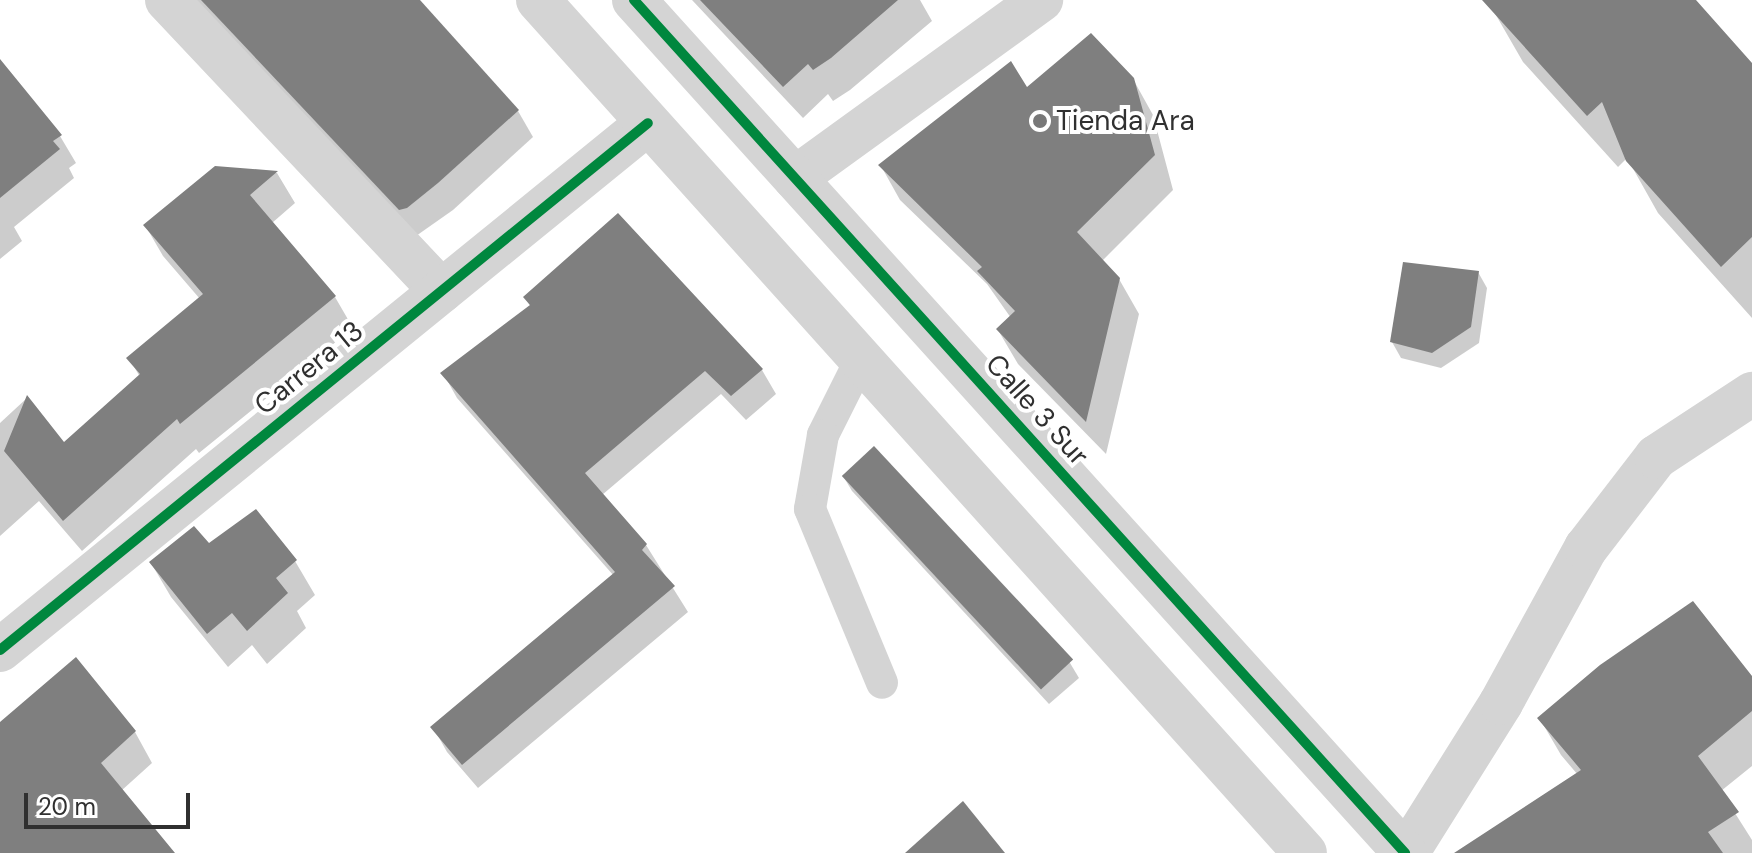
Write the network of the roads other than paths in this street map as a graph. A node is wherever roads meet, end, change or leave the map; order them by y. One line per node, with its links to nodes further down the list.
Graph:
1 (167, 0): 7 (street)
2 (538, 0): 5 (street)
3 (634, 0): 6 (street, Calle 3 Sur)
4 (1026, 4): 6 (street)
5 (648, 123): 7 (street, Carrera 13); 8 (street)
6 (795, 178): 13 (street, Calle 3 Sur)
7 (441, 291): 10 (street, Carrera 13)
8 (861, 359): 11 (lane); 12 (street)
9 (1752, 394): 13 (street)
10 (0, 650)
11 (882, 683)
12 (1305, 853)
13 (1406, 853)

